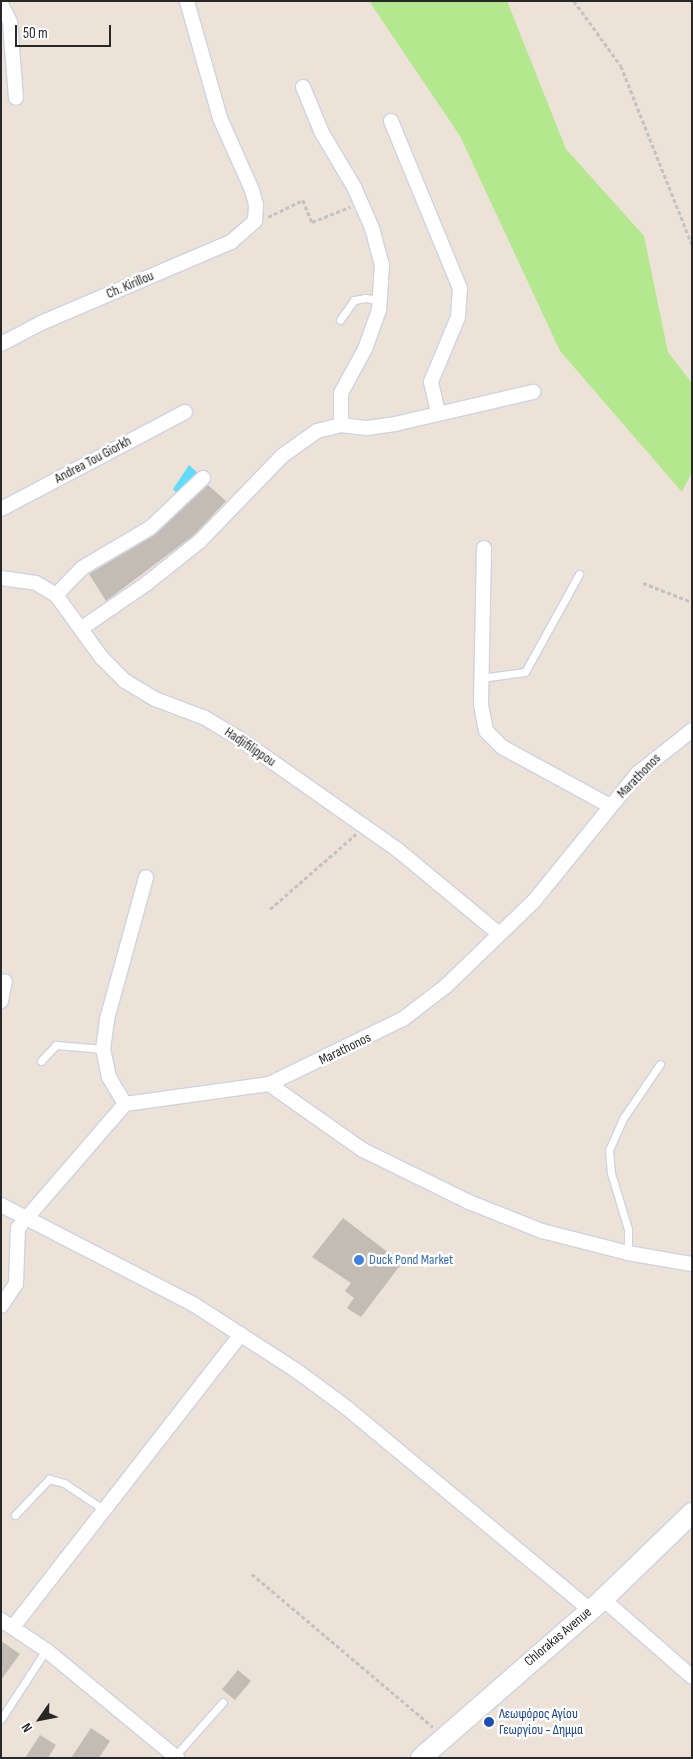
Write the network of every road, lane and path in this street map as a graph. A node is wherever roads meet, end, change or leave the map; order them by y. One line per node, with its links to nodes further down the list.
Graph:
1 (188, 1): 8 (street)
2 (574, 1): 9 (path)
3 (1, 4): 5 (street)
4 (302, 87): 7 (street)
5 (16, 98)
6 (391, 121): 15 (street)
7 (361, 203): 8 (path); 10 (street)
8 (255, 221): 12 (street, Ch. Kirillou)
9 (692, 244)
10 (381, 300): 11 (lane); 16 (street)
11 (340, 320)
12 (1, 344)
13 (534, 392): 15 (street)
14 (185, 412): 18 (street, Andrea Tou Giorkh)
15 (438, 412): 16 (street)
16 (341, 425): 25 (street)
17 (203, 478): 23 (street)
18 (1, 509)
19 (484, 548): 26 (street)
20 (578, 574): 26 (lane)
21 (1, 578): 23 (street, Hadjifilippou)
22 (642, 584): 24 (path)
23 (56, 595): 25 (street, Hadjifilippou)
24 (692, 602)
25 (82, 628): 29 (street, Hadjifilippou)
26 (481, 678): 28 (street)
27 (692, 730): 28 (street, Marathonos)
28 (610, 806): 32 (street, Marathonos)
29 (364, 827): 31 (path); 32 (street, Hadjifilippou)
30 (146, 877): 35 (street)
31 (270, 909)
32 (499, 934): 38 (street, Marathonos)
33 (6, 981): 34 (street)
34 (1, 1001)
35 (103, 1049): 36 (lane); 39 (street)
36 (41, 1061)
37 (660, 1064): 42 (lane)
38 (269, 1084): 39 (street, Marathonos); 42 (street)
39 (125, 1104): 41 (street)
40 (1, 1205): 41 (street)
41 (28, 1218): 44 (street); 45 (street)
42 (628, 1253): 43 (street)
43 (692, 1264)
44 (1, 1306)
45 (241, 1334): 46 (street); 50 (street)
46 (103, 1509): 48 (lane); 51 (street)
47 (692, 1513): 50 (main road, Chlorakas Avenue)
48 (15, 1515)
49 (252, 1574): 56 (path)
50 (596, 1604): 53 (street); 56 (main road, Chlorakas Avenue)
51 (7, 1624): 52 (street)
52 (46, 1650): 55 (lane); 57 (street)
53 (692, 1677)
54 (223, 1702): 57 (lane)
55 (1, 1719)
56 (444, 1736): 58 (main road, Chlorakas Avenue)
57 (176, 1757)
58 (421, 1758)

